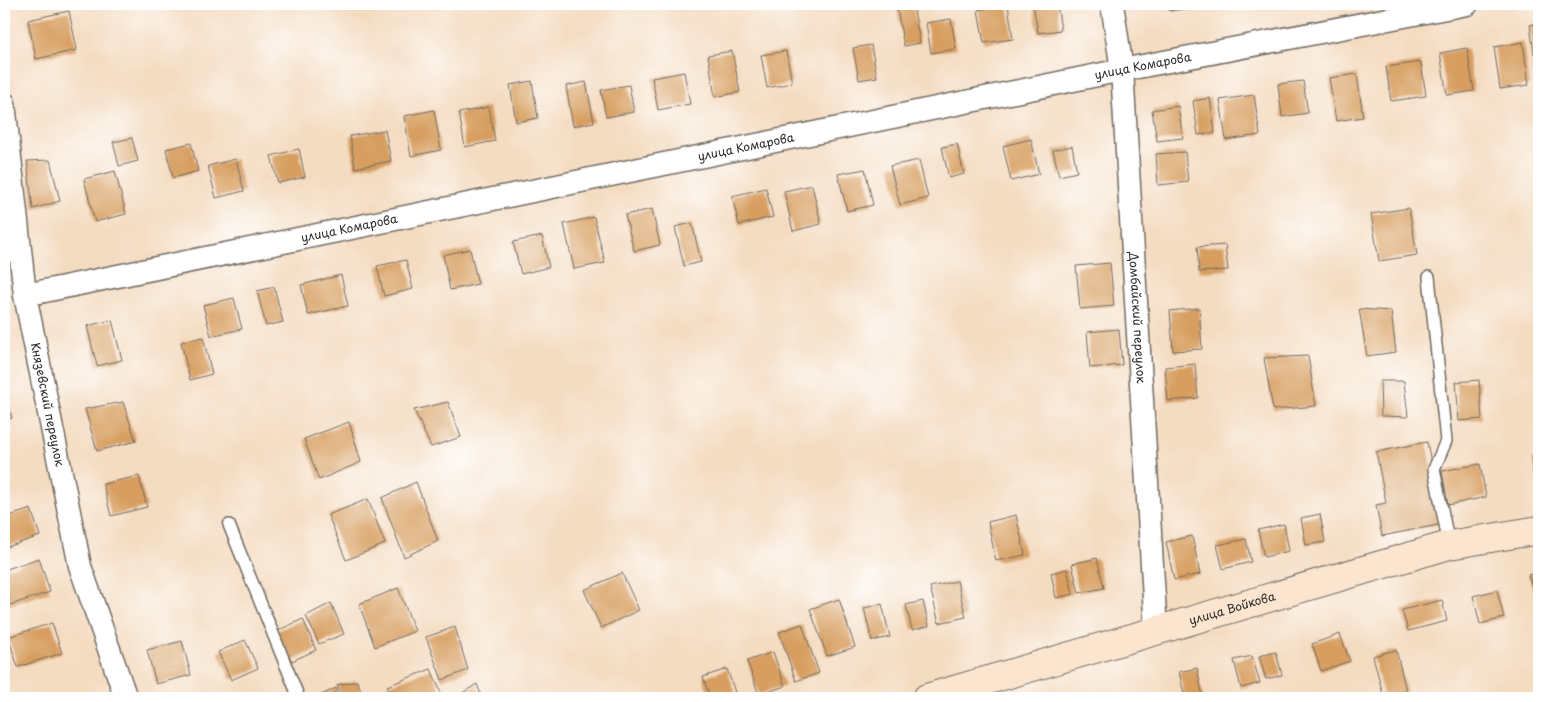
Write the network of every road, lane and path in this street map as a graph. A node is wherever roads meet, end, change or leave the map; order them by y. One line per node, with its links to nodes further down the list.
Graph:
1 (1112, 4): 3 (street, Домбайский переулок)
2 (1468, 4): 3 (street, улица Комарова)
3 (1122, 70): 6 (street, улица Комарова); 10 (street, Домбайский переулок)
4 (4, 103): 6 (street, Князевский переулок)
5 (1429, 277): 9 (lane)
6 (25, 295): 12 (street, Князевский переулок)
7 (229, 525): 13 (lane)
8 (1539, 530): 9 (street, улица Войкова)
9 (1449, 545): 10 (street, улица Войкова)
10 (1156, 631): 11 (street, улица Войкова)
11 (939, 696)
12 (126, 698)
13 (298, 698)

